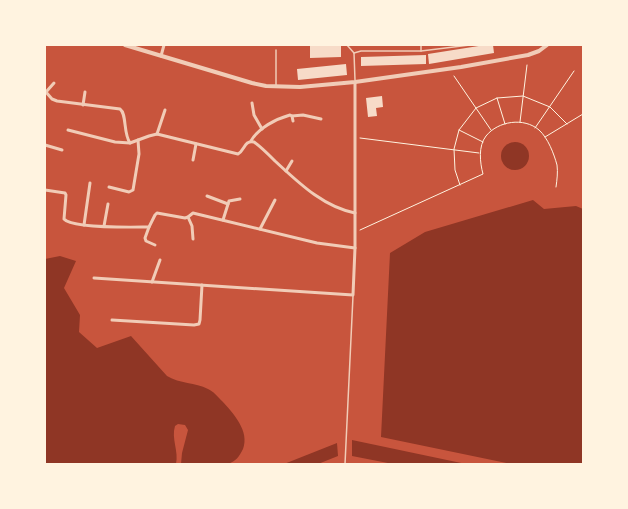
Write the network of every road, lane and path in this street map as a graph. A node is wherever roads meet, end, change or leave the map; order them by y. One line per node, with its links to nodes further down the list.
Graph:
1 (125, 45): 10 (street)
2 (164, 45): 10 (street)
3 (347, 45): 8 (lane)
4 (420, 45): 9 (lane)
5 (470, 45): 9 (lane)
6 (547, 45): 14 (street)
7 (276, 50): 16 (lane)
8 (354, 52): 9 (lane); 14 (lane)
9 (421, 52)
10 (161, 56): 16 (street)
11 (527, 64): 19 (path)
12 (574, 71): 23 (path)
13 (454, 76): 24 (path)
14 (355, 82): 16 (street); 63 (street)
15 (54, 83): 17 (street)
16 (276, 86)
17 (45, 92): 22 (street)
18 (84, 92): 22 (street)
19 (523, 96): 20 (path); 23 (path); 30 (path)
20 (497, 98): 24 (path); 31 (path)
21 (252, 103): 34 (street)
22 (83, 105): 44 (street)
23 (550, 107): 32 (path); 33 (path)
24 (476, 108): 36 (path); 37 (path)
25 (165, 110): 38 (street)
26 (583, 114): 32 (path)
27 (292, 116): 28 (street); 29 (street); 34 (street)
28 (321, 118)
29 (293, 121)
30 (520, 123): 31 (path); 33 (path)
31 (505, 124): 37 (path)
32 (567, 124): 40 (path)
33 (535, 128): 40 (path)
34 (262, 129): 42 (street)
35 (68, 130): 44 (street)
36 (458, 130): 43 (path); 47 (path)
37 (492, 131): 43 (path)
38 (157, 134): 41 (street); 45 (street)
39 (360, 138): 47 (path)
40 (544, 138): 56 (path)
41 (138, 140): 44 (street); 55 (street)
42 (251, 141): 45 (street); 52 (street)
43 (483, 142): 49 (path)
44 (130, 143)
45 (196, 144): 50 (street)
46 (45, 145): 48 (street)
47 (454, 149): 49 (path); 54 (path)
48 (62, 150)
49 (480, 153): 54 (path)
50 (193, 160)
51 (292, 161): 52 (street)
52 (286, 171): 63 (street)
53 (90, 183): 66 (street)
54 (460, 185): 70 (path)
55 (109, 186)
56 (556, 187)
57 (45, 190): 66 (street)
58 (207, 196): 62 (street)
59 (240, 199): 62 (street)
60 (275, 200): 69 (street)
61 (108, 204): 67 (street)
62 (228, 204): 65 (street)
63 (355, 213): 73 (street)
64 (188, 217): 65 (street); 68 (street); 71 (street)
65 (223, 220): 69 (street)
66 (84, 225): 67 (street)
67 (104, 226): 68 (street)
68 (150, 227): 72 (street)
69 (260, 229): 73 (street)
70 (360, 230)
71 (193, 239)
72 (155, 245)
73 (355, 248): 78 (street)
74 (160, 260): 76 (street)
75 (94, 278): 76 (street)
76 (152, 282): 77 (street)
77 (202, 285): 78 (street); 79 (street)
78 (353, 295): 80 (lane)
79 (112, 320)
80 (345, 464)

